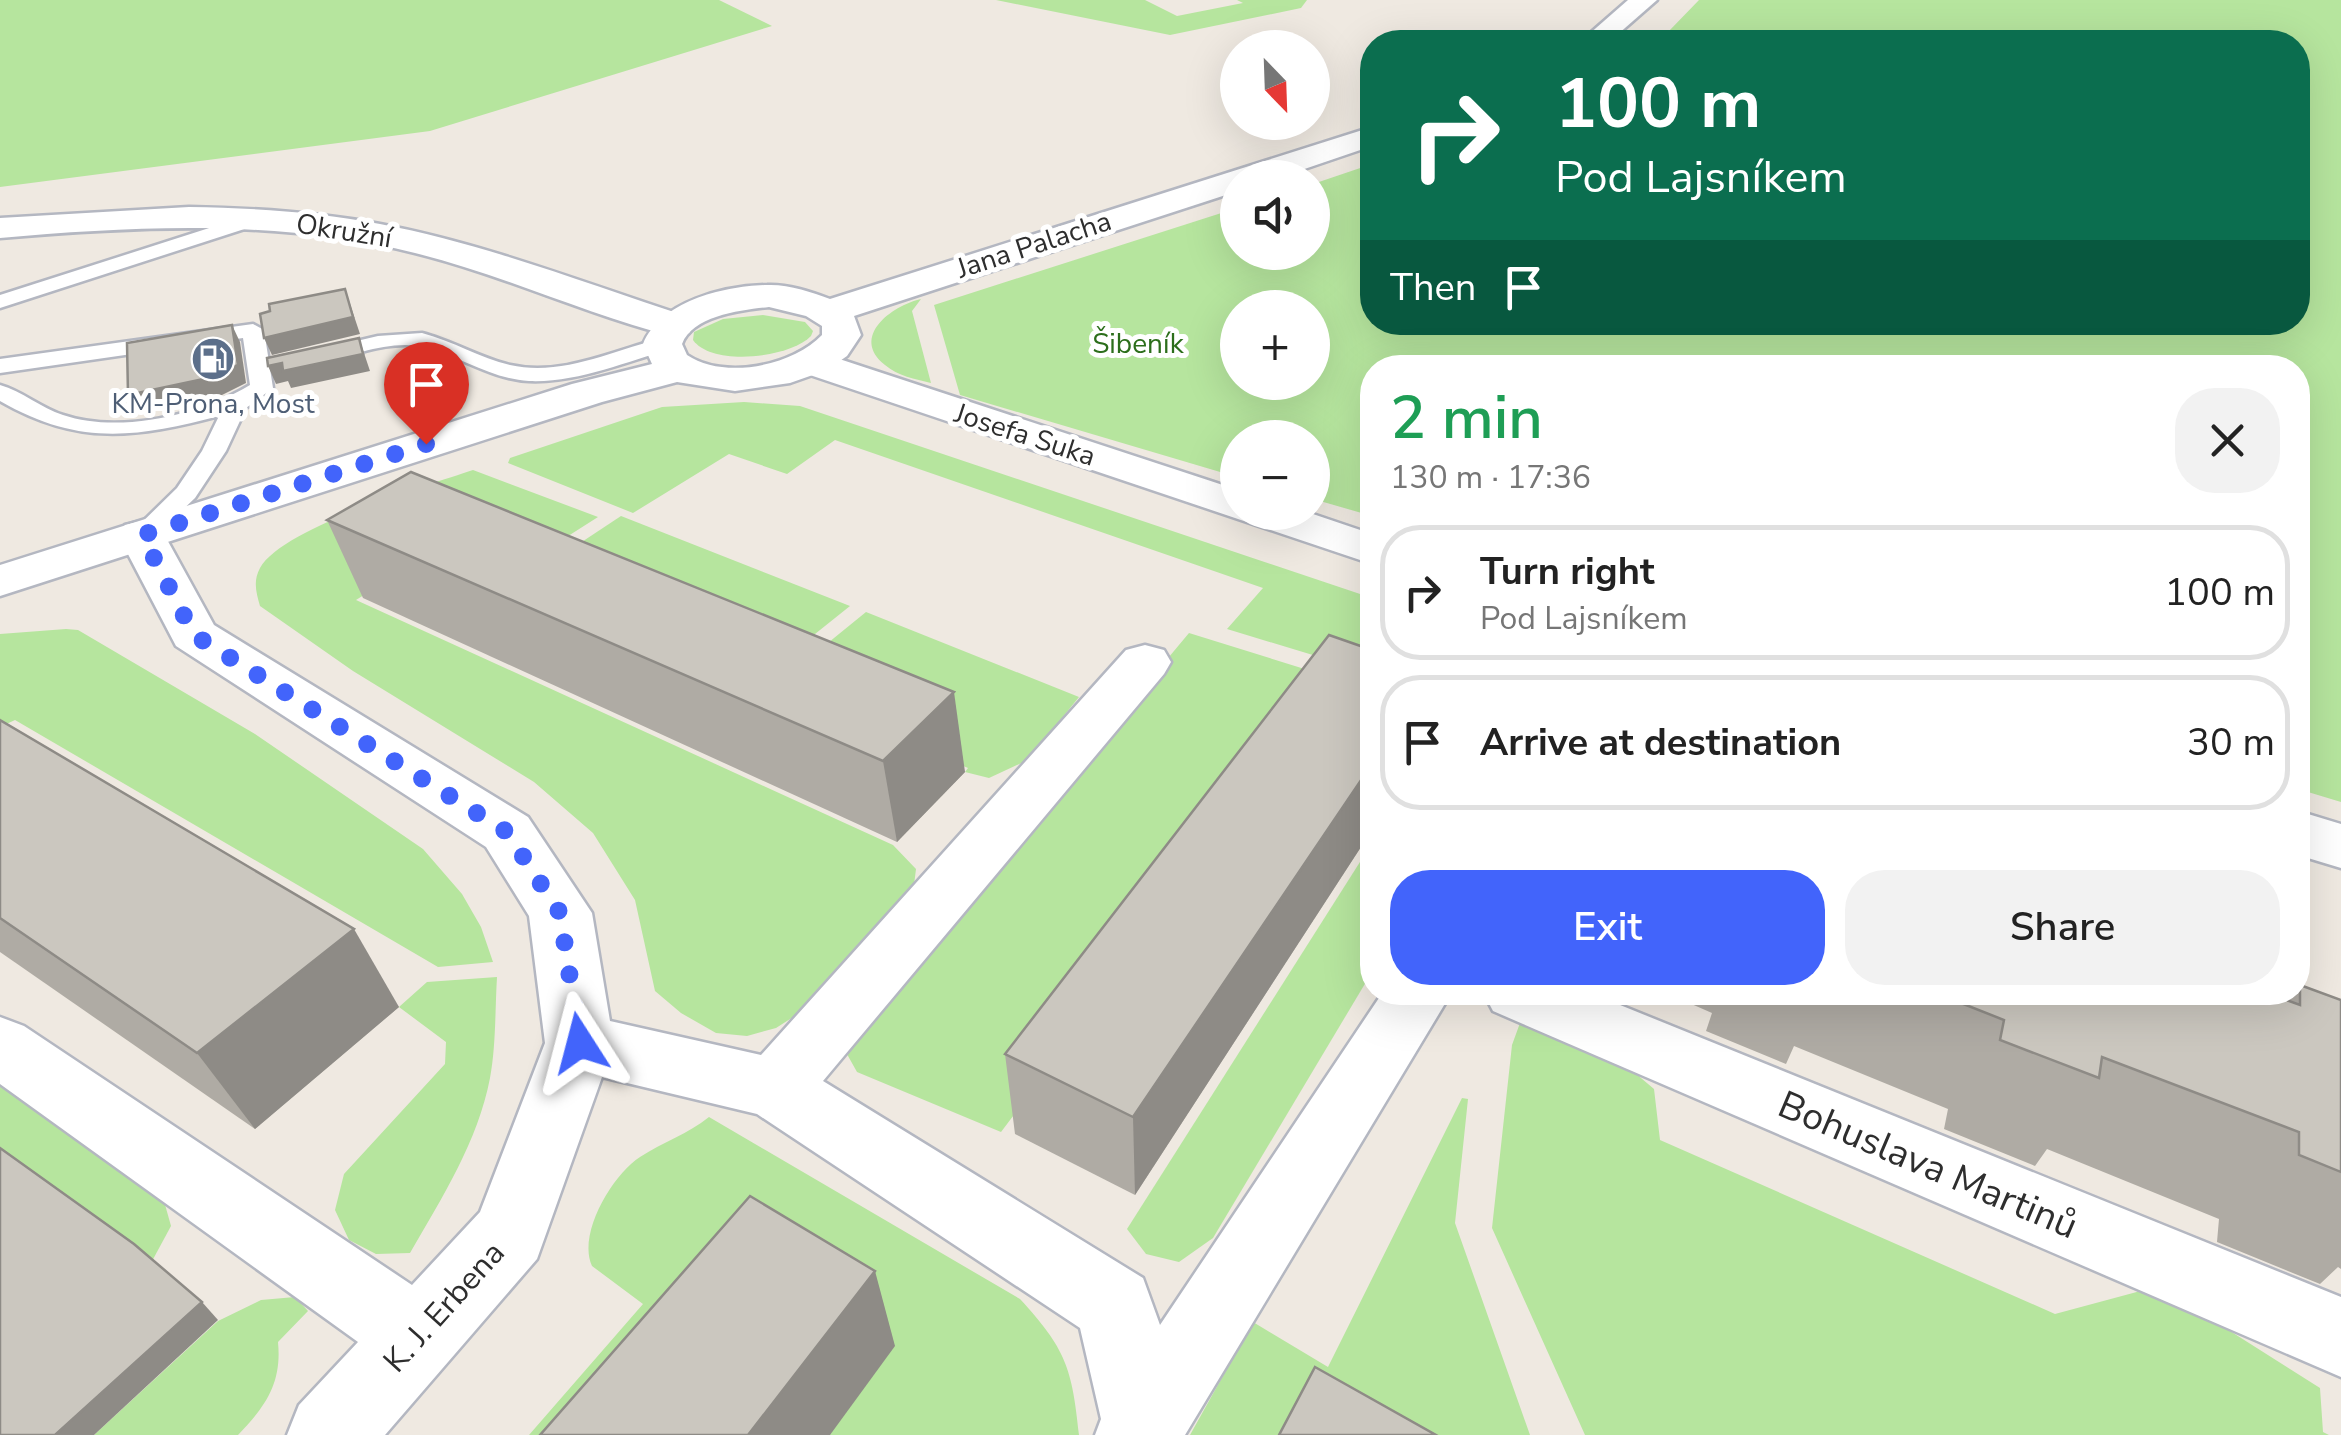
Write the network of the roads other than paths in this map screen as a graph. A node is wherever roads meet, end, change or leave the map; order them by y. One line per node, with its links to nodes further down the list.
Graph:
1 (1644, 0): 2 (street)
2 (1608, 30)
3 (1360, 140): 4 (street, Jana Palacha)
4 (1299, 160)
5 (1220, 186): 9 (street, Jana Palacha)
6 (256, 219): 7 (street, Okružní); 8 (lane); 10 (street, Okružní)
7 (0, 228)
8 (0, 302)
9 (830, 311): 10 (street); 11 (street)
10 (673, 346): 11 (street, Okružní); 12 (lane); 18 (street)
11 (812, 362): 16 (street, Josefa Suka)
12 (279, 365): 13 (lane); 15 (lane)
13 (0, 366)
14 (0, 392): 15 (lane)
15 (236, 404): 18 (lane)
16 (1220, 499)
17 (1313, 530): 19 (street)
18 (142, 535): 20 (street); 26 (street, K. J. Erbena)
19 (1360, 546)
20 (0, 582)
21 (1145, 662): 28 (street)
22 (2310, 837): 23 (street)
23 (2341, 846)
24 (1410, 1005): 31 (street)
25 (1547, 1005): 30 (street, Bohuslava Martinů)
26 (580, 1043): 28 (street); 29 (street, K. J. Erbena)
27 (0, 1046): 29 (street)
28 (776, 1088): 31 (street)
29 (418, 1336): 32 (street, K. J. Erbena)
30 (2341, 1337)
31 (1140, 1429)
32 (329, 1435)

